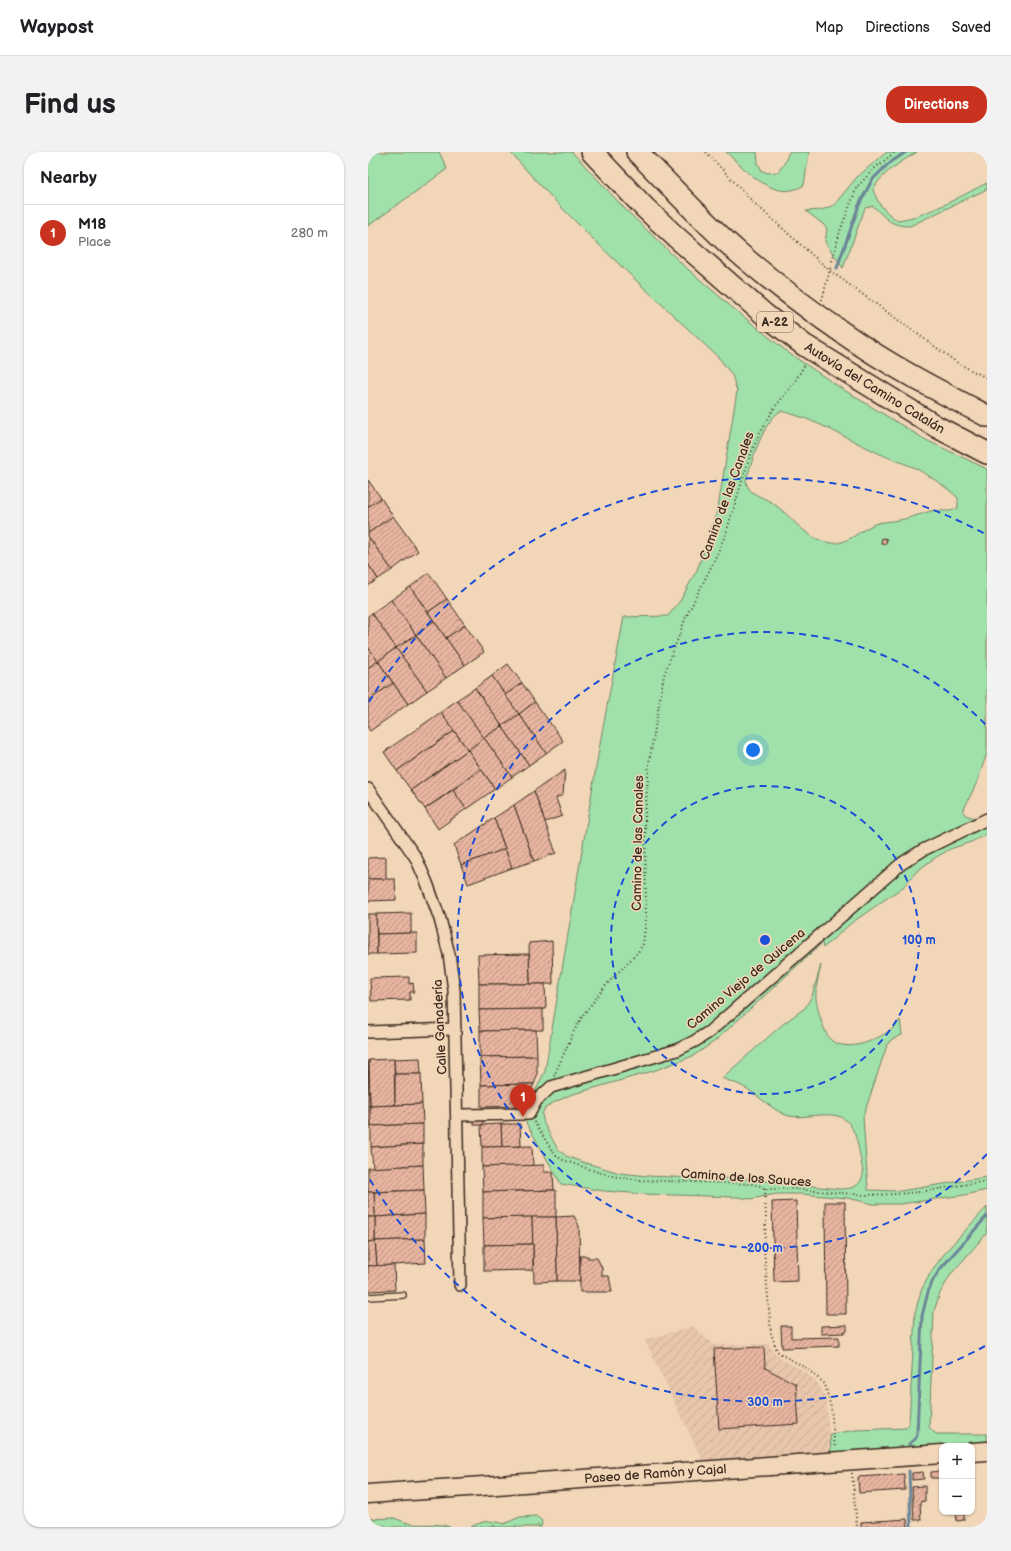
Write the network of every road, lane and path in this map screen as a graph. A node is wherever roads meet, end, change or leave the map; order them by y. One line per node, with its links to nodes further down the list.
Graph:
1 (592, 152): 10 (highway, Autovía del Camino Catalán / A-22)
2 (637, 152): 9 (highway, A-22)
3 (706, 152): 5 (path)
4 (895, 152): 5 (path)
5 (829, 270): 6 (path); 8 (path)
6 (821, 303)
7 (804, 364): 15 (path, Camino de las Canales)
8 (987, 378)
9 (987, 416)
10 (987, 452)
11 (368, 789): 13 (street, Calle Ganadería)
12 (987, 819): 15 (street, Camino Viejo de Quicena)
13 (455, 1029): 14 (street); 17 (street, Calle Ganadería)
14 (368, 1032)
15 (551, 1087): 16 (street, Camino Viejo de Quicena)
16 (529, 1114): 17 (street); 19 (path, Camino de los Sauces)
17 (458, 1116): 20 (street, Calle Ganadería)
18 (987, 1181): 19 (path, Camino de los Sauces)
19 (766, 1189): 26 (path)
20 (460, 1284)
21 (403, 1295): 22 (lane)
22 (368, 1297)
23 (987, 1451): 24 (main road)
24 (975, 1452)
25 (939, 1454): 26 (main road, Paseo de Ramón y Cajal)
26 (844, 1461): 27 (main road, Paseo de Ramón y Cajal); 28 (path)
27 (368, 1494)
28 (857, 1527)

